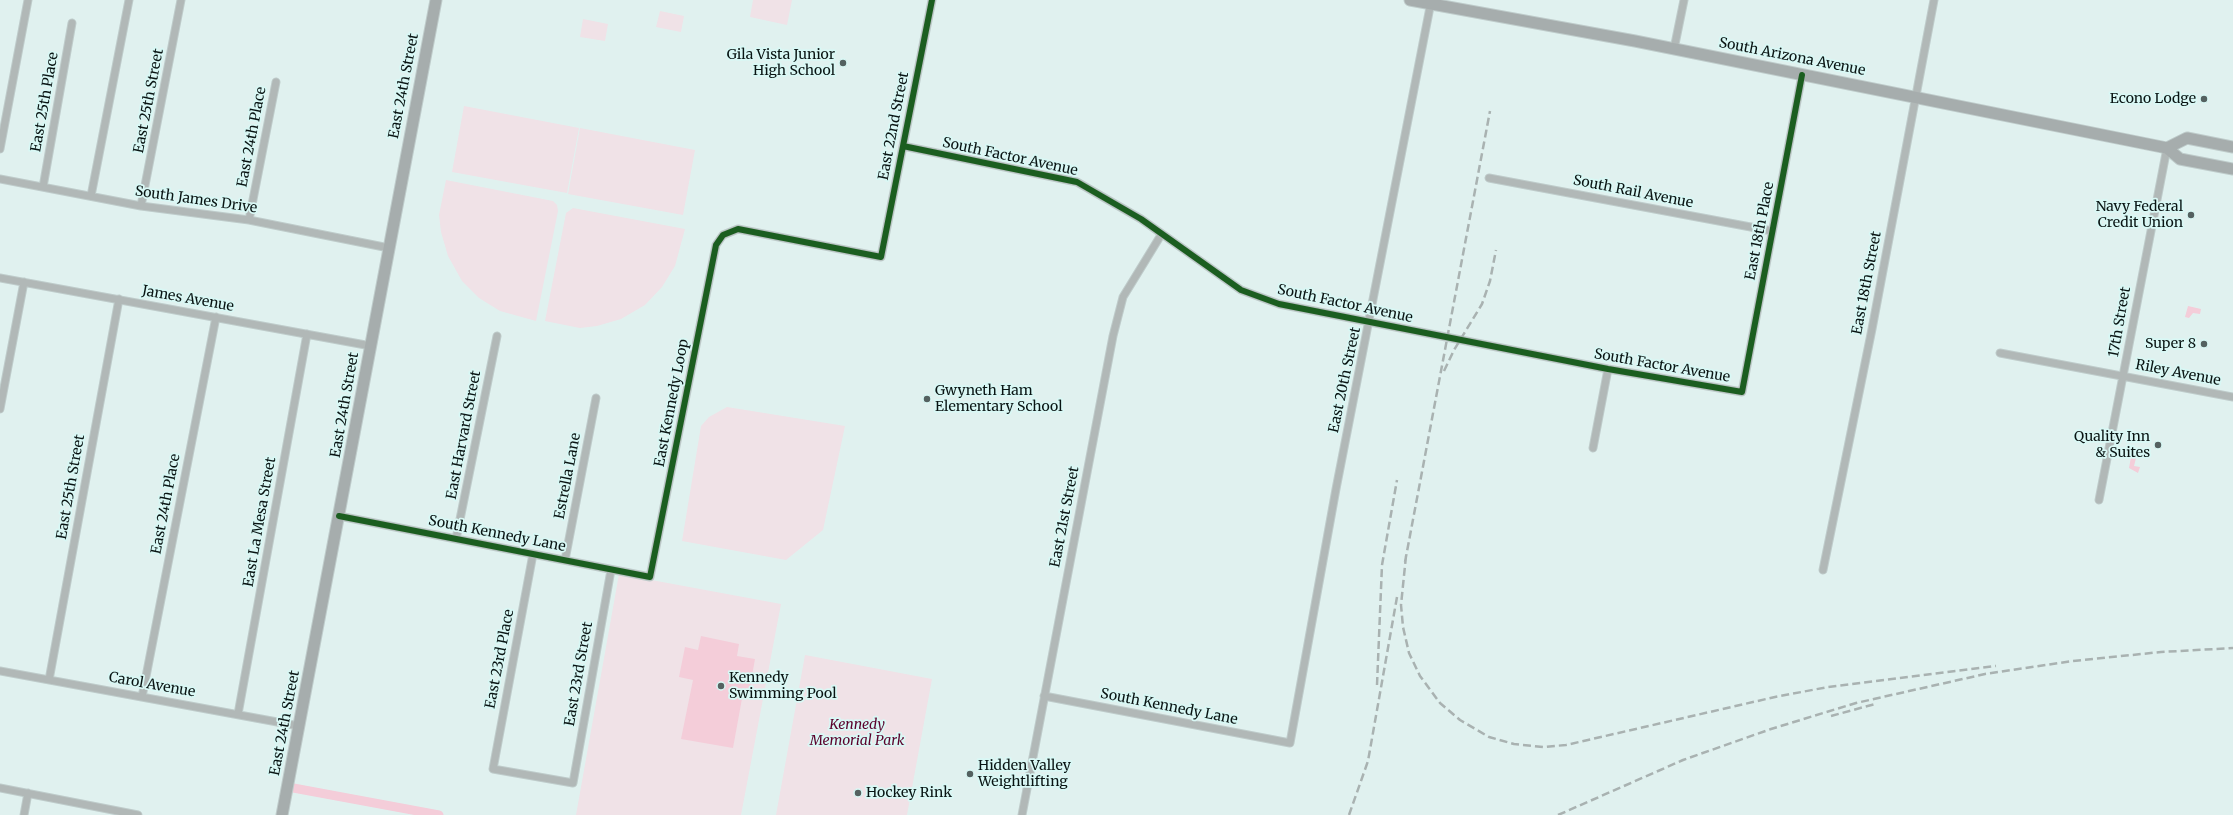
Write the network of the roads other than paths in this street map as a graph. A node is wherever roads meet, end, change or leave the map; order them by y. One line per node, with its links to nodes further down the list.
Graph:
1 (28, 0): 18 (street)
2 (129, 0): 23 (street)
3 (181, 0): 24 (street, East 25th Street)
4 (436, 0): 29 (street, East 24th Street)
5 (932, 0): 15 (street, East 22nd Street)
6 (1410, 0): 9 (street, South Arizona Avenue)
7 (1684, 0): 11 (street)
8 (1934, 0): 14 (street, East 18th Street)
9 (1431, 2): 11 (street, South Arizona Avenue); 34 (street, East 20th Street)
10 (72, 22): 22 (street, East 25th Place)
11 (1674, 49): 12 (street, South Arizona Avenue)
12 (1802, 75): 14 (street, South Arizona Avenue); 26 (street, East 18th Place)
13 (276, 82): 25 (street, East 24th Place)
14 (1916, 96): 17 (street, South Arizona Avenue); 52 (street, East 18th Street)
15 (903, 146): 27 (street, East 22nd Street); 28 (street, South Factor Avenue)
16 (2233, 147): 17 (street)
17 (2167, 148): 19 (street, South Arizona Avenue); 40 (street, 17th Street)
18 (0, 149)
19 (2233, 169)
20 (1489, 178): 26 (street, South Rail Avenue)
21 (0, 179): 22 (street, South James Drive)
22 (43, 187): 23 (street, South James Drive)
23 (91, 196): 24 (street, South James Drive)
24 (141, 206): 25 (street, South James Drive)
25 (249, 220): 29 (street, South James Drive)
26 (1772, 231): 41 (street, East 18th Place)
27 (723, 235): 53 (street, East Kennedy Loop)
28 (1162, 235): 34 (street, South Factor Avenue); 56 (street, East 21st Street)
29 (389, 248): 37 (street, East 24th Street)
30 (0, 278): 31 (street, James Avenue)
31 (24, 282): 32 (street, James Avenue); 44 (street)
32 (119, 299): 33 (street, James Avenue); 55 (street, East 25th Street)
33 (216, 317): 35 (street, James Avenue); 57 (street, East 24th Place)
34 (1370, 321): 39 (street, South Factor Avenue); 60 (street, East 20th Street)
35 (307, 334): 37 (street, James Avenue); 58 (street, East La Mesa Street)
36 (497, 336): 48 (street, East Harvard Street)
37 (371, 346): 47 (street, East 24th Street)
38 (2000, 353): 40 (street, Riley Avenue)
39 (1608, 369): 41 (street, South Factor Avenue); 45 (street)
40 (2124, 376): 42 (street, Riley Avenue); 46 (street, 17th Street)
41 (1742, 392)
42 (2233, 397)
43 (596, 398): 50 (street, Estrella Lane)
44 (0, 409)
45 (1593, 448)
46 (2099, 500)
47 (339, 516): 48 (street, South Kennedy Lane); 59 (street, East 24th Street)
48 (456, 538): 49 (street, South Kennedy Lane)
49 (533, 554): 50 (street, South Kennedy Lane); 61 (street, East 23rd Place)
50 (565, 560): 51 (street, South Kennedy Lane)
51 (611, 570): 53 (street, South Kennedy Lane); 61 (street, East 23rd Street)
52 (1823, 570)
53 (650, 577)
54 (0, 671): 55 (street, Carol Avenue)
55 (49, 680): 57 (street, Carol Avenue)
56 (1044, 696): 60 (street, South Kennedy Lane); 68 (street, East 21st Street)
57 (142, 697): 58 (street, Carol Avenue)
58 (238, 714): 59 (street, Carol Avenue)
59 (299, 726): 67 (street, East 24th Street)
60 (1290, 743)
61 (573, 782)
62 (0, 788): 63 (street)
63 (28, 793): 64 (street); 65 (street)
64 (122, 813): 66 (street)
65 (24, 815)
66 (138, 815)
67 (282, 815)
68 (1022, 815)

